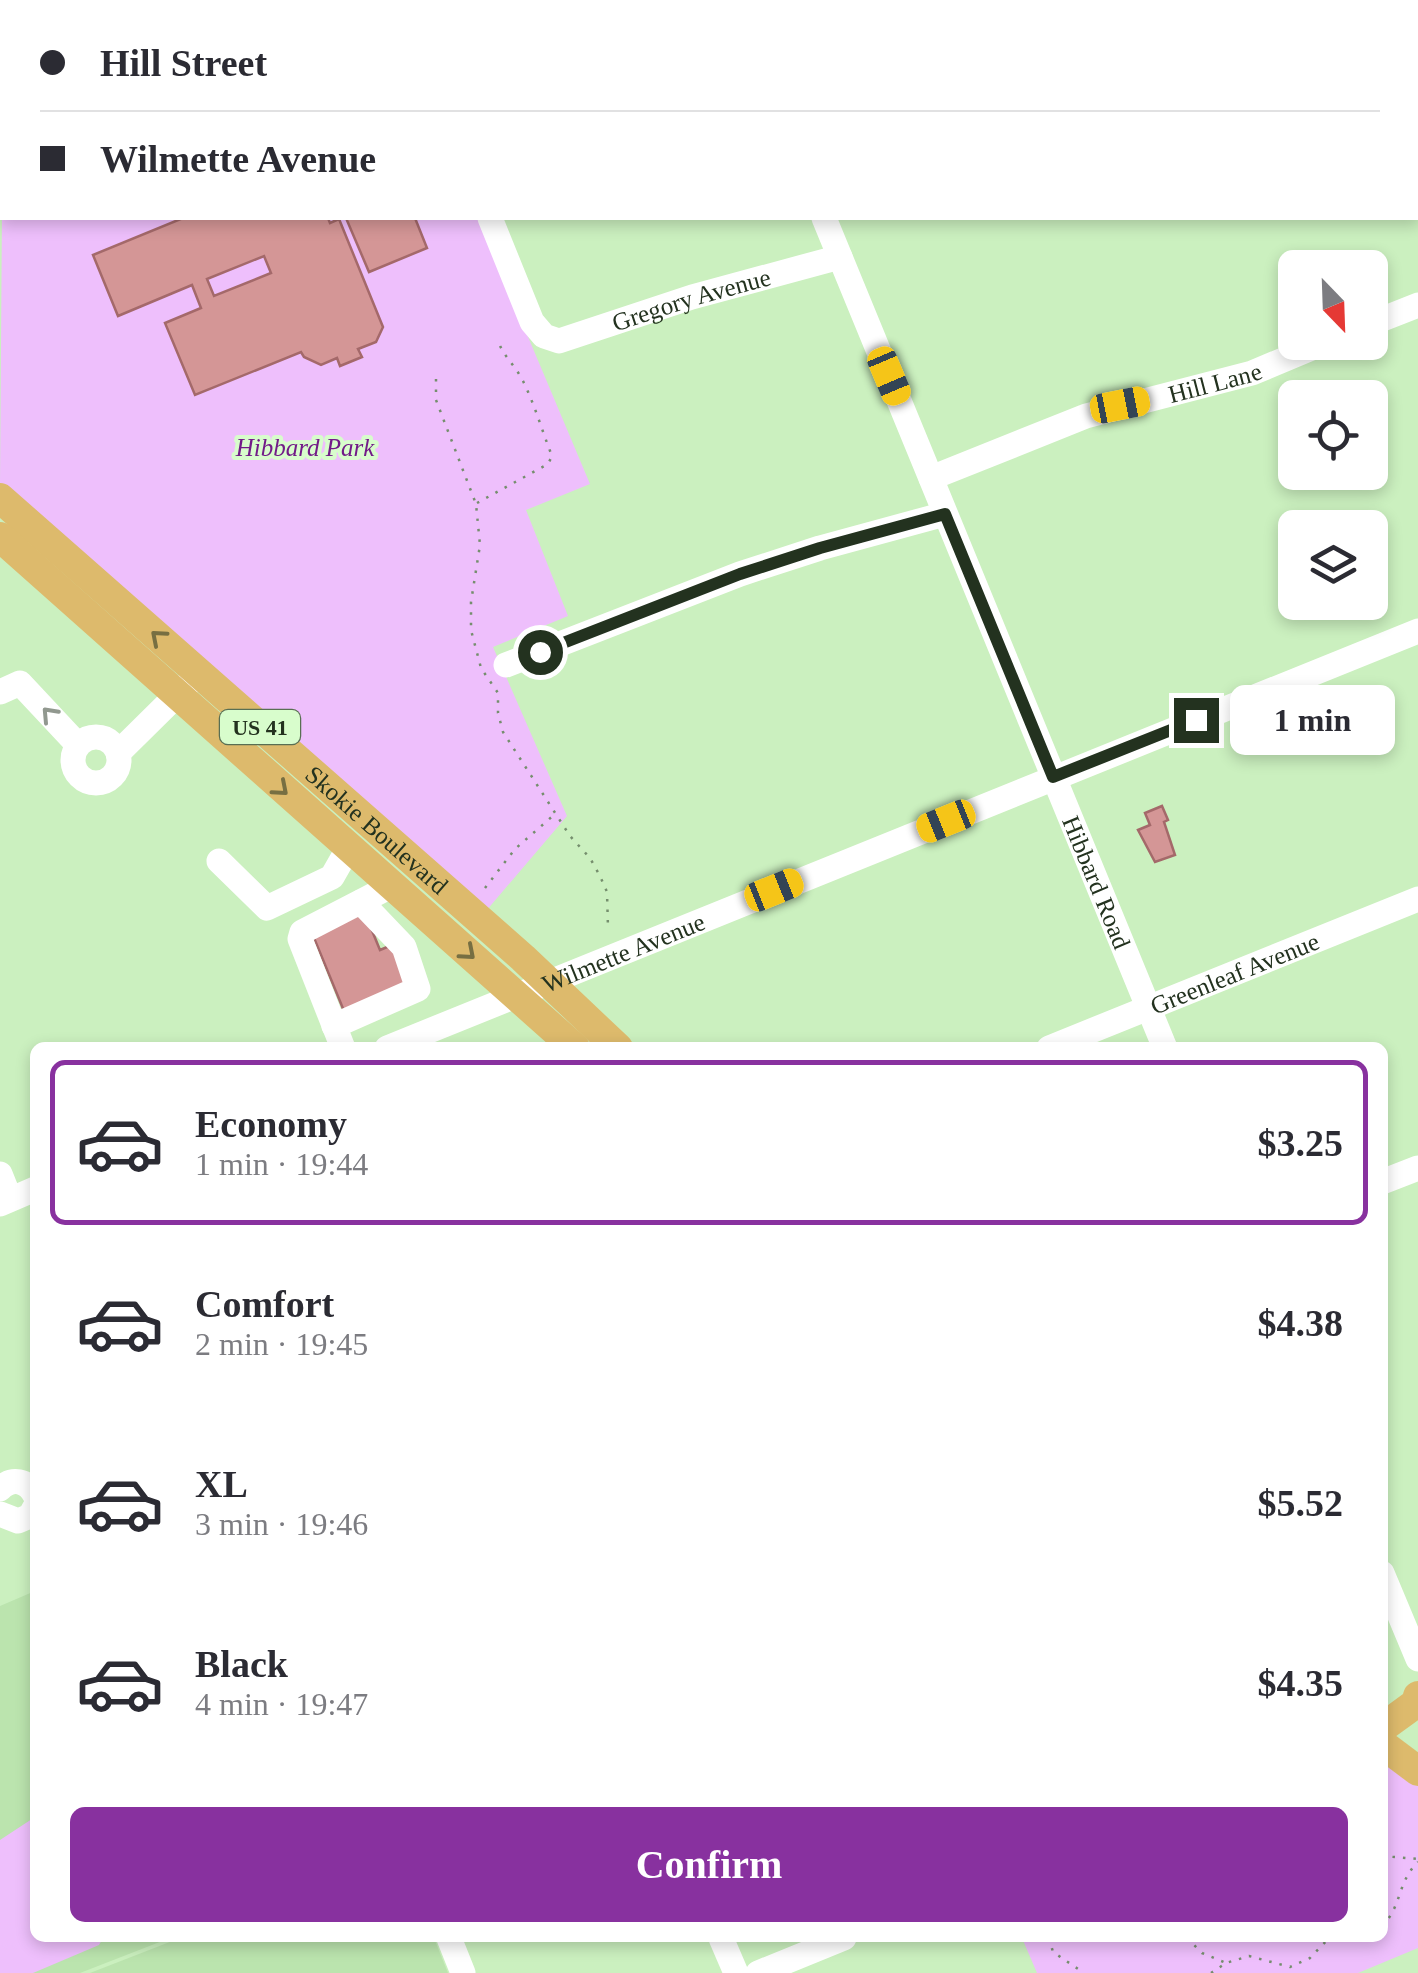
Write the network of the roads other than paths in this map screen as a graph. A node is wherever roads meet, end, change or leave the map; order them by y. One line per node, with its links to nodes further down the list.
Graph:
1 (491, 220): 3 (street, Gregory Avenue)
2 (825, 220): 3 (street, Hibbard Road)
3 (840, 257): 7 (street, Hibbard Road)
4 (1418, 305): 5 (street)
5 (1388, 317)
6 (1283, 360): 7 (street, Hill Lane)
7 (931, 478): 9 (street, Hibbard Road)
8 (0, 498): 13 (main road, Skokie Boulevard / US 41, one-way to 8)
9 (945, 514): 12 (street); 18 (street, Hibbard Road)
10 (0, 537): 15 (main road, Skokie Boulevard / US 41)
11 (1418, 631): 18 (street, Wilmette Avenue)
12 (506, 666)
13 (199, 673): 15 (street); 24 (main road, Skokie Boulevard / US 41)
14 (0, 692): 16 (street, one-way to 14)
15 (176, 696): 17 (street); 19 (main road, Skokie Boulevard / US 41, one-way to 19)
16 (78, 745): 17 (street); 17 (street)
17 (118, 754)
18 (1053, 777): 24 (street, Wilmette Avenue); 26 (street, Hibbard Road)
19 (348, 848): 20 (street); 21 (main road, Skokie Boulevard / US 41)
20 (219, 861)
21 (391, 886): 23 (street); 25 (main road, Skokie Boulevard / US 41, one-way to 25)
22 (1418, 899): 26 (street, Greenleaf Avenue)
23 (361, 902): 27 (street); 27 (street)
24 (548, 982): 25 (street, Wilmette Avenue); 30 (main road, Skokie Boulevard / US 41)
25 (515, 996): 28 (street, Wilmette Avenue); 29 (main road, Skokie Boulevard / US 41)
26 (1149, 1008): 31 (street, Greenleaf Avenue); 32 (street, Hibbard Road)
27 (339, 1037)
28 (402, 1042)
29 (568, 1042)
30 (612, 1042)
31 (1063, 1042)
32 (1163, 1042)
33 (1418, 1168): 35 (street)
34 (0, 1174): 37 (street)
35 (1388, 1180)
36 (30, 1191): 37 (street)
37 (5, 1201)
38 (30, 1487): 39 (street)
39 (0, 1488)
40 (0, 1514): 41 (street)
41 (30, 1516)
42 (1388, 1587): 43 (street)
43 (1418, 1659)
44 (1418, 1696): 45 (main road)
45 (1388, 1728)
46 (1388, 1733): 48 (main road)
47 (1388, 1736): 49 (main road)
48 (1418, 1749)
49 (1418, 1771)
50 (451, 1942): 53 (street)
51 (723, 1942): 54 (street)
52 (834, 1942): 55 (street)
53 (463, 1973)
54 (736, 1973)
55 (758, 1973)

